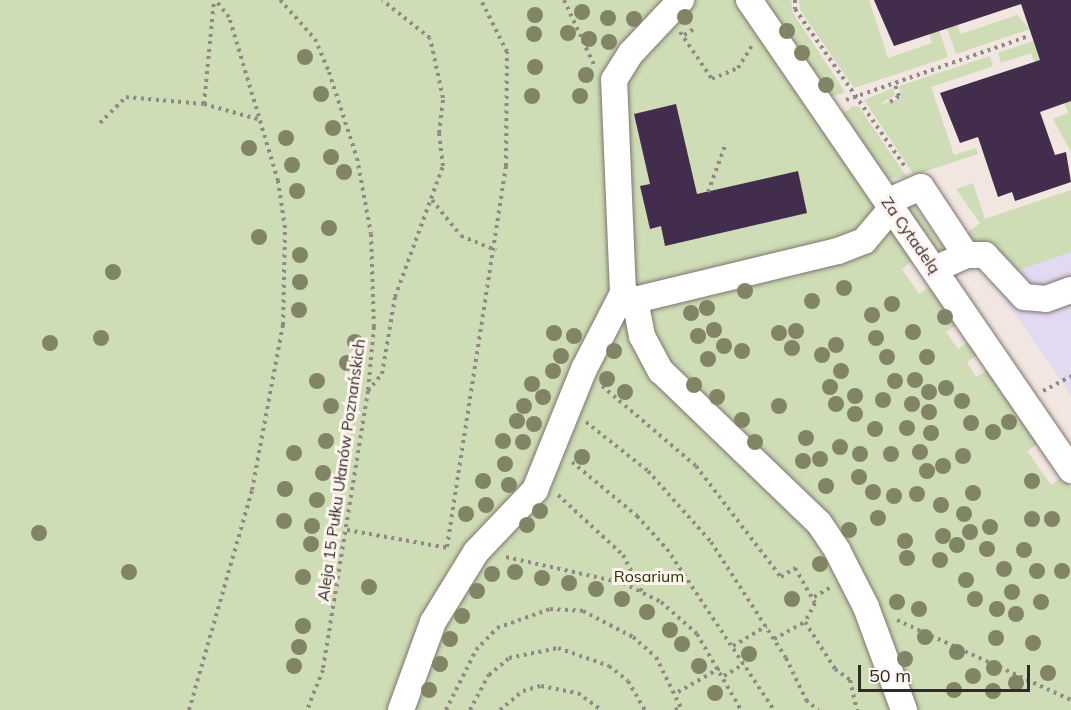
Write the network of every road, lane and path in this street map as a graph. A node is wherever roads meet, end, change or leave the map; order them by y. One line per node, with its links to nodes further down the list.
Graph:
1 (214, 0): 18 (path); 20 (path)
2 (280, 0): 34 (path, Aleja 15 Pułku Ułanów Poznańskich)
3 (382, 0): 25 (path)
4 (481, 0): 27 (path)
5 (564, 0): 15 (path)
6 (681, 0): 9 (street)
7 (749, 0): 10 (street, Za Cytadelą)
8 (795, 0): 16 (path)
9 (662, 20): 12 (path); 15 (street)
10 (765, 25): 12 (path); 19 (street, Za Cytadelą)
11 (694, 29): 12 (path)
12 (684, 35)
13 (1026, 37): 14 (path)
14 (894, 82): 16 (path); 17 (path)
15 (612, 90): 31 (street)
16 (855, 95): 19 (path); 23 (path)
17 (890, 102)
18 (204, 104): 20 (path); 21 (path)
19 (823, 110): 26 (street, Za Cytadelą)
20 (262, 120): 55 (path)
21 (100, 123)
22 (726, 143): 24 (path)
23 (913, 191): 26 (street); 28 (street)
24 (708, 192)
25 (431, 200): 27 (path); 34 (path)
26 (890, 205): 29 (street, Za Cytadelą); 31 (street)
27 (496, 250): 41 (path)
28 (966, 255): 29 (street); 30 (street)
29 (935, 269): 35 (street, Za Cytadelą)
30 (1071, 290)
31 (629, 296): 32 (street); 44 (street)
32 (581, 375): 36 (street); 45 (path)
33 (1071, 376): 35 (path)
34 (368, 392): 40 (path, Aleja 15 Pułku Ułanów Poznańskich)
35 (1026, 403): 38 (street, Za Cytadelą)
36 (566, 413): 37 (street); 46 (path)
37 (552, 448): 39 (street); 48 (path)
38 (1071, 470)
39 (538, 483): 42 (street); 43 (path)
40 (347, 530): 41 (path); 56 (path, Aleja 15 Pułku Ułanów Poznańskich)
41 (447, 548): 42 (path)
42 (476, 552): 43 (path); 57 (street)
43 (642, 593): 50 (path)
44 (866, 607): 53 (path); 68 (street)
45 (805, 622): 47 (path); 67 (path)
46 (766, 626): 47 (path); 48 (path)
47 (774, 639): 66 (path)
48 (733, 646): 49 (path)
49 (744, 664): 51 (path); 65 (path)
50 (720, 668): 51 (path); 52 (path)
51 (724, 676): 64 (path)
52 (678, 692): 54 (path); 58 (path)
53 (1071, 700)
54 (681, 708): 63 (path)
55 (189, 710)
56 (307, 710)
57 (401, 710)
58 (446, 710)
59 (470, 710): 62 (path)
60 (501, 710): 61 (path)
61 (601, 710)
62 (645, 710)
63 (675, 710)
64 (741, 710)
65 (774, 710)
66 (818, 710)
67 (857, 710)
68 (904, 710)

